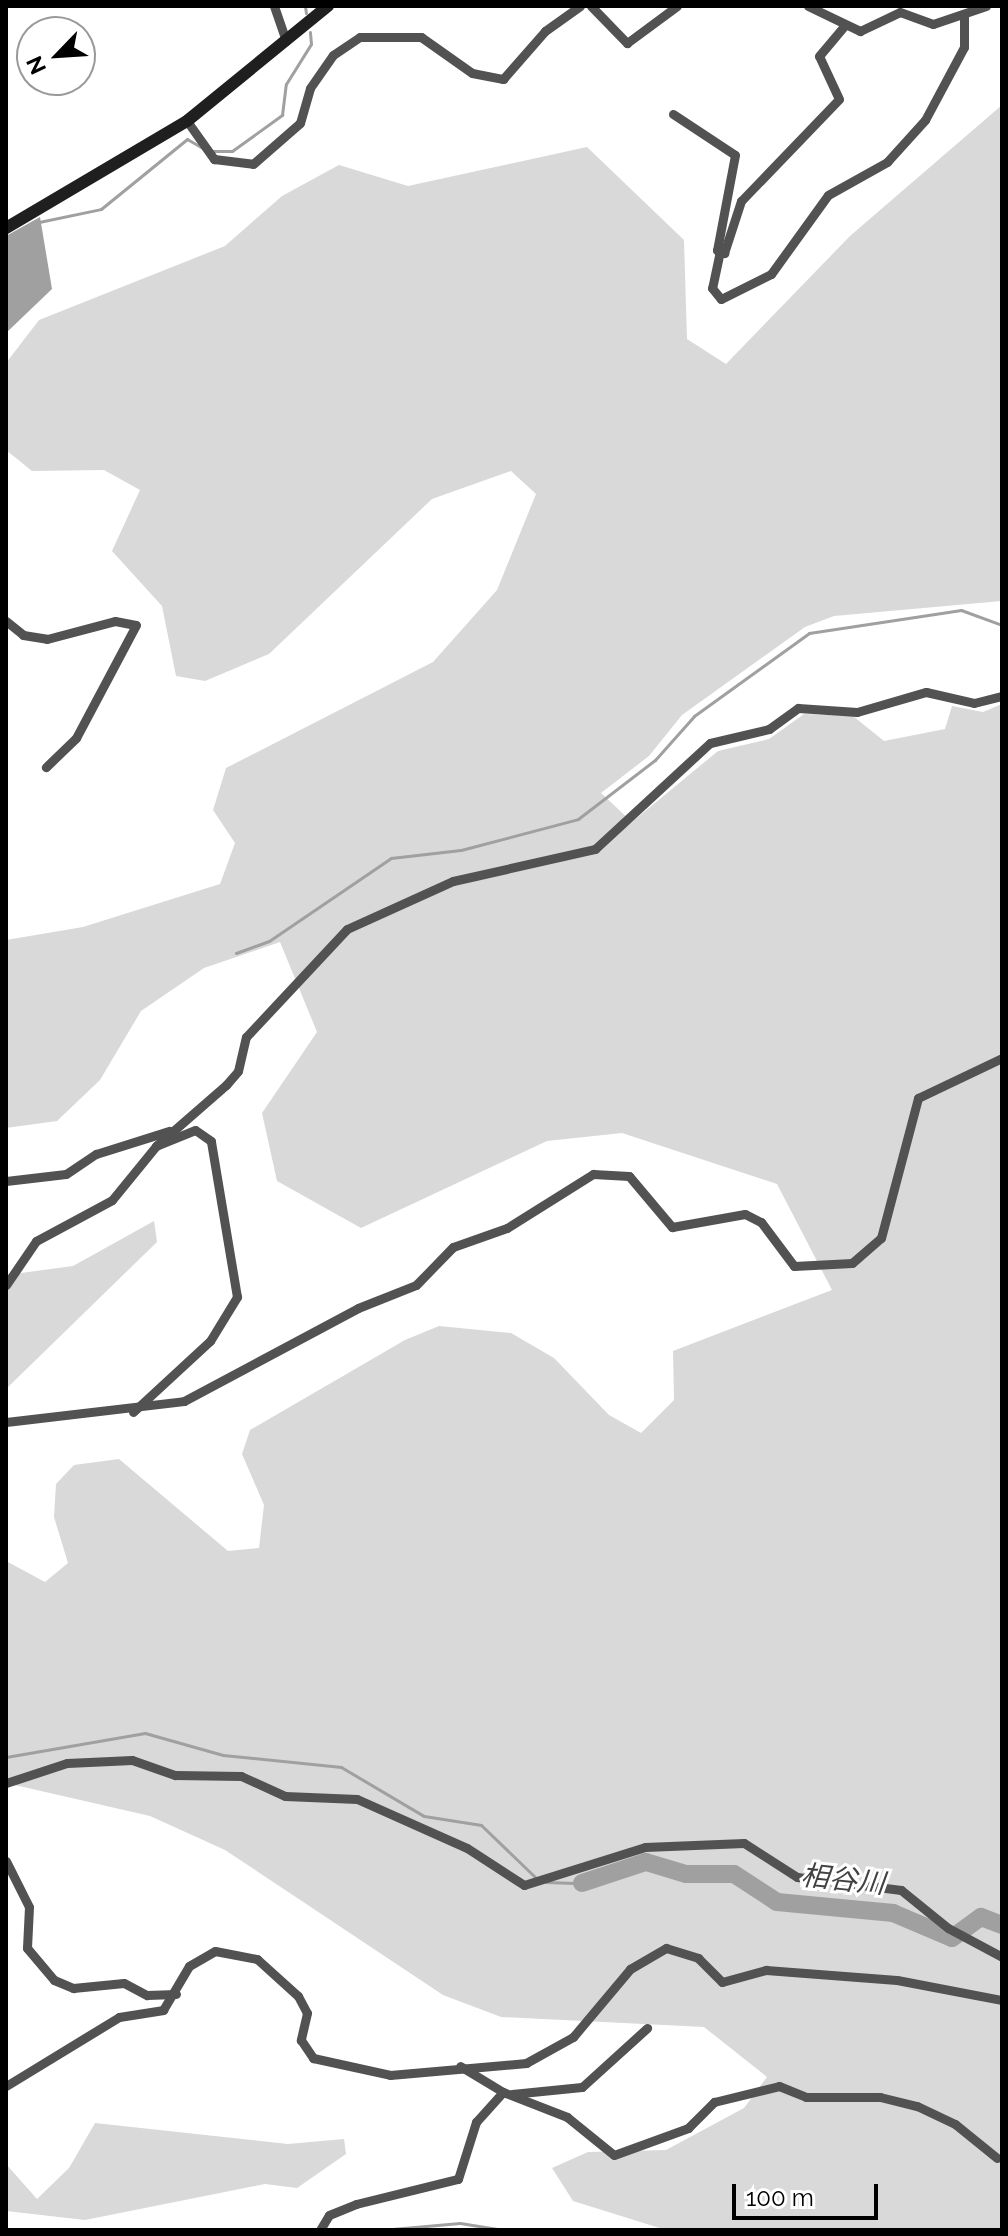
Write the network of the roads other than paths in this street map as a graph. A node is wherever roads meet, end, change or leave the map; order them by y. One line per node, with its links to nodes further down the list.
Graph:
1 (274, 6): 10 (street)
2 (328, 6): 10 (street)
3 (580, 6): 12 (street)
4 (591, 6): 5 (street)
5 (677, 6)
6 (808, 6): 9 (street)
7 (986, 6): 8 (street)
8 (964, 15): 9 (street); 14 (street)
9 (844, 26): 14 (street)
10 (286, 41): 12 (street)
11 (673, 114): 14 (street)
12 (187, 121): 13 (street)
13 (7, 226)
14 (720, 251)
15 (6, 621): 17 (street)
16 (1002, 696): 19 (street)
17 (46, 767)
18 (1002, 1058): 23 (street)
19 (176, 1128): 20 (street); 21 (street)
20 (156, 1146): 22 (street); 23 (street)
21 (6, 1181)
22 (6, 1285)
23 (133, 1412): 24 (street)
24 (6, 1422)
25 (6, 1783): 27 (street)
26 (6, 1861): 28 (street)
27 (1002, 1957)
28 (176, 1994): 31 (street); 32 (street)
29 (1002, 2000): 31 (street)
30 (647, 2028): 33 (street)
31 (460, 2066): 33 (street)
32 (6, 2086)
33 (508, 2093): 34 (street); 35 (street)
34 (997, 2158)
35 (320, 2230)

